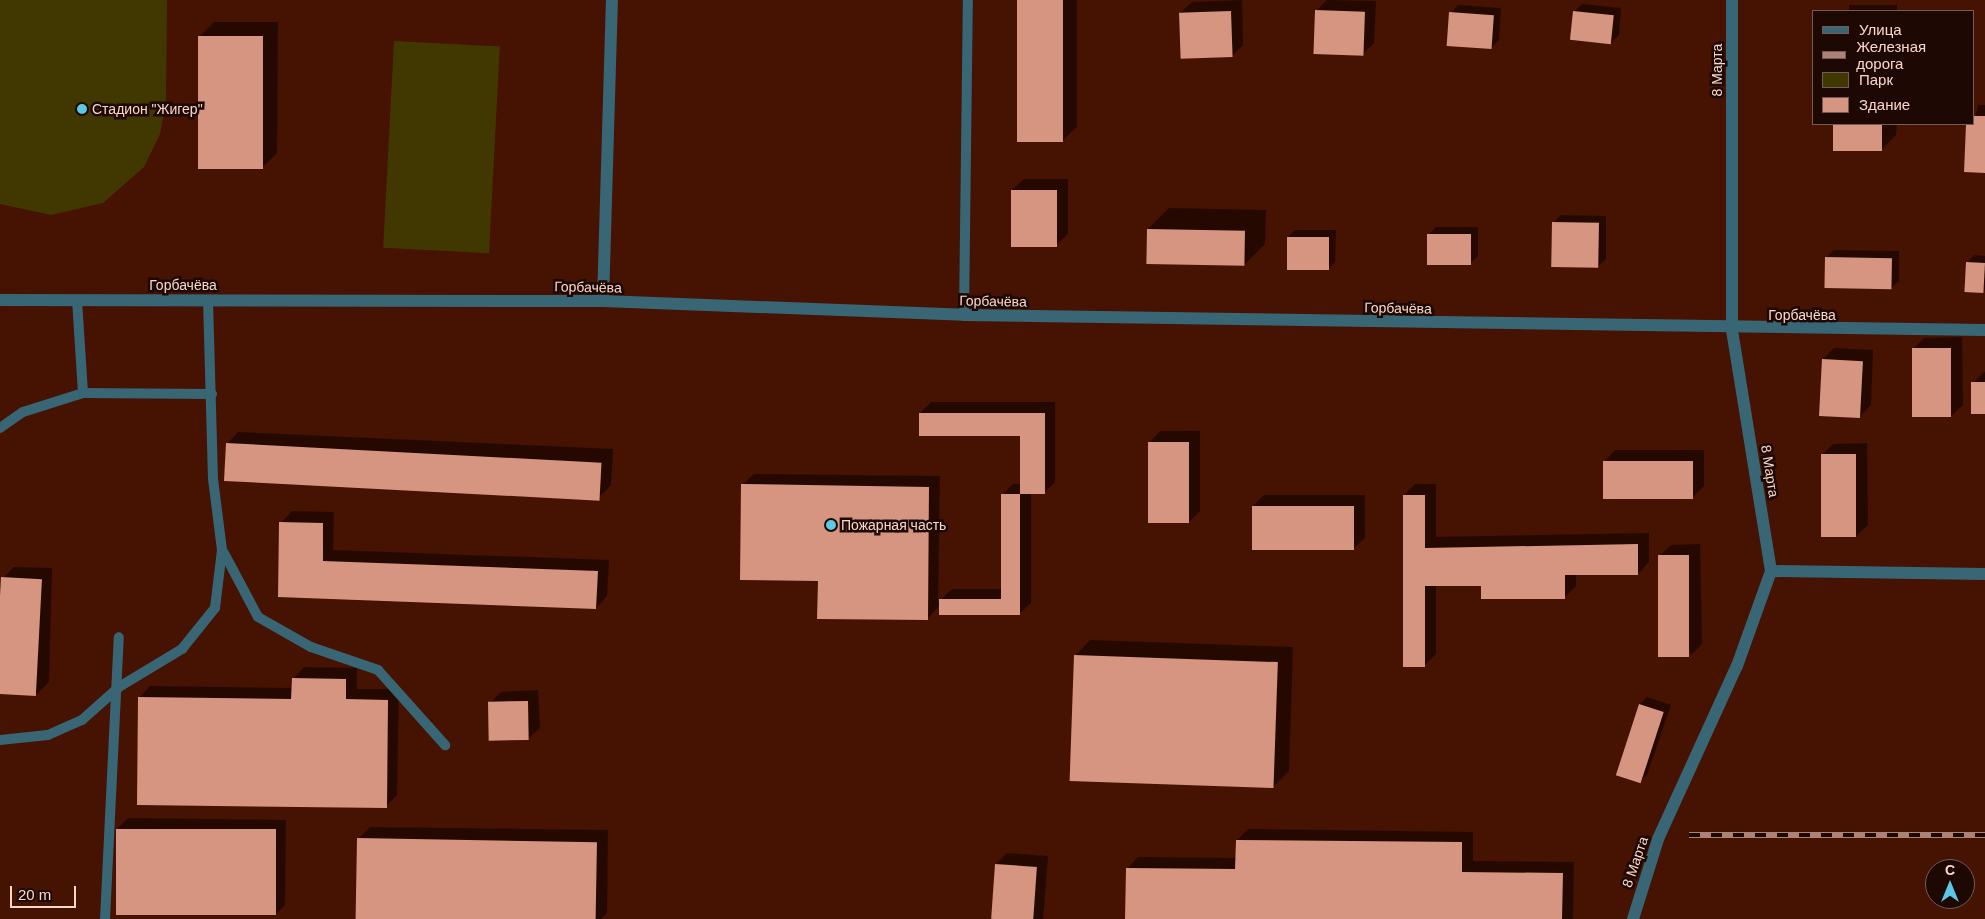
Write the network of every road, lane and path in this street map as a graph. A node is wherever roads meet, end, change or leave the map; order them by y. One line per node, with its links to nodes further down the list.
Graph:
1 (612, 0): 7 (street)
2 (968, 0): 8 (lane)
3 (1732, 0): 9 (street, 8 Марта)
4 (0, 300): 5 (street, Горбачёва)
5 (77, 300): 6 (street, Горбачёва); 11 (lane)
6 (208, 300): 7 (street, Горбачёва); 12 (lane)
7 (603, 301): 8 (street, Горбачёва)
8 (964, 315): 9 (street, Горбачёва)
9 (1732, 330): 10 (street, Горбачёва); 15 (street, 8 Марта)
10 (1985, 330)
11 (83, 393): 12 (lane); 13 (lane)
12 (212, 394): 14 (lane)
13 (0, 428)
14 (222, 550): 18 (lane); 20 (lane)
15 (1771, 571): 16 (street); 22 (street, 8 Марта)
16 (1985, 574)
17 (119, 637): 18 (lane)
18 (119, 687): 19 (lane); 21 (lane)
19 (0, 740)
20 (445, 745)
21 (105, 919)
22 (1633, 919)

